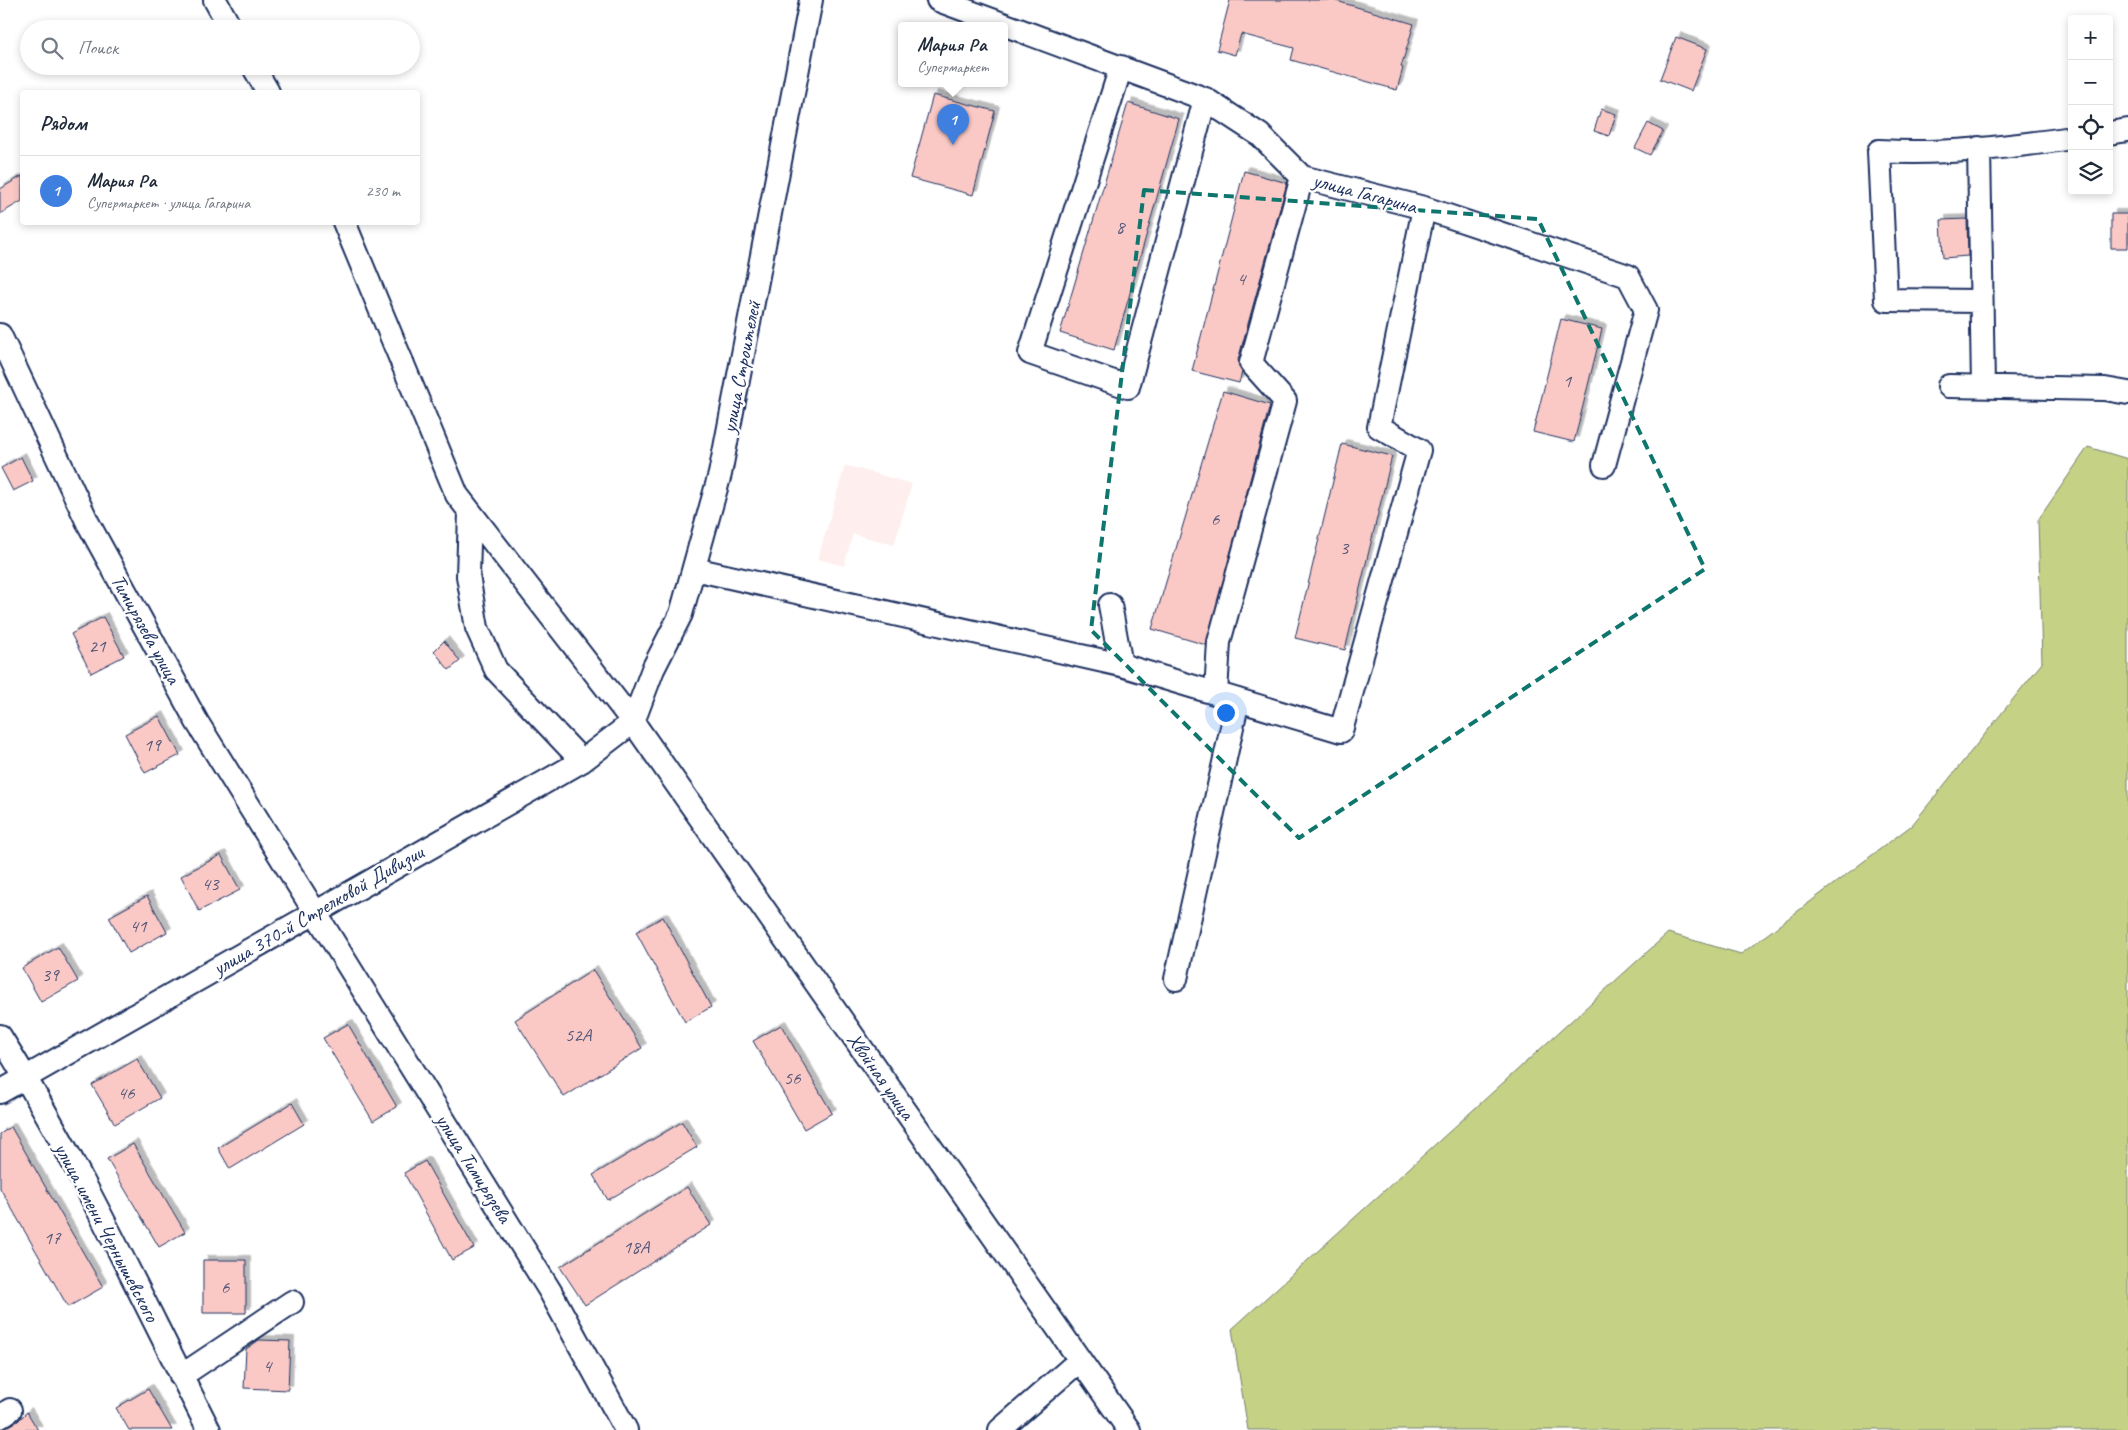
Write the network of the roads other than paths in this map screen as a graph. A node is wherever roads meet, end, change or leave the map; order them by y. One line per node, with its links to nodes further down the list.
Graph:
1 (215, 0): 4 (street)
2 (811, 0): 25 (street, улица Строителей)
3 (938, 0): 5 (street, улица Гагарина)
4 (226, 20)
5 (998, 22)
6 (1008, 25): 7 (street, улица Гагарина)
7 (1122, 67): 10 (street, улица Гагарина); 10 (street)
8 (258, 75): 9 (street)
9 (267, 90)
10 (1205, 99): 15 (street, улица Гагарина)
11 (2128, 130): 12 (street)
12 (2113, 132)
13 (2068, 138): 14 (street)
14 (1979, 148): 18 (street); 18 (street)
15 (1302, 177): 16 (street, улица Гагарина); 28 (street)
16 (1424, 208): 23 (street, улица Гагарина); 29 (street)
17 (345, 225): 24 (street, Хвойная улица)
18 (1981, 301): 21 (street)
19 (0, 335): 32 (street, Тимирязева улица)
20 (1949, 386): 21 (street)
21 (1983, 386): 22 (street)
22 (2128, 393)
23 (1604, 466)
24 (470, 512): 30 (street, Хвойная улица); 31 (street)
25 (694, 569): 27 (street); 30 (street, улица Строителей)
26 (1110, 605): 27 (street)
27 (1121, 665): 28 (street)
28 (1216, 693): 29 (street)
29 (1238, 700): 33 (street)
30 (633, 722): 31 (street, улица 370-й Стрелковой Дивизии); 38 (street, Хвойная улица)
31 (582, 761): 32 (street, улица 370-й Стрелковой Дивизии)
32 (314, 911): 35 (street, улица 370-й Стрелковой Дивизии); 41 (street, улица Тимирязева)
33 (1176, 980)
34 (0, 1036): 35 (street, улица имени Чернышевского)
35 (26, 1077): 36 (street, улица 370-й Стрелковой Дивизии); 39 (street, улица имени Чернышевского)
36 (0, 1092)
37 (292, 1302): 39 (street)
38 (1080, 1360): 42 (street); 43 (street, Хвойная улица)
39 (181, 1376): 40 (street, улица имени Чернышевского)
40 (208, 1430)
41 (626, 1430)
42 (1000, 1430)
43 (1129, 1430)

